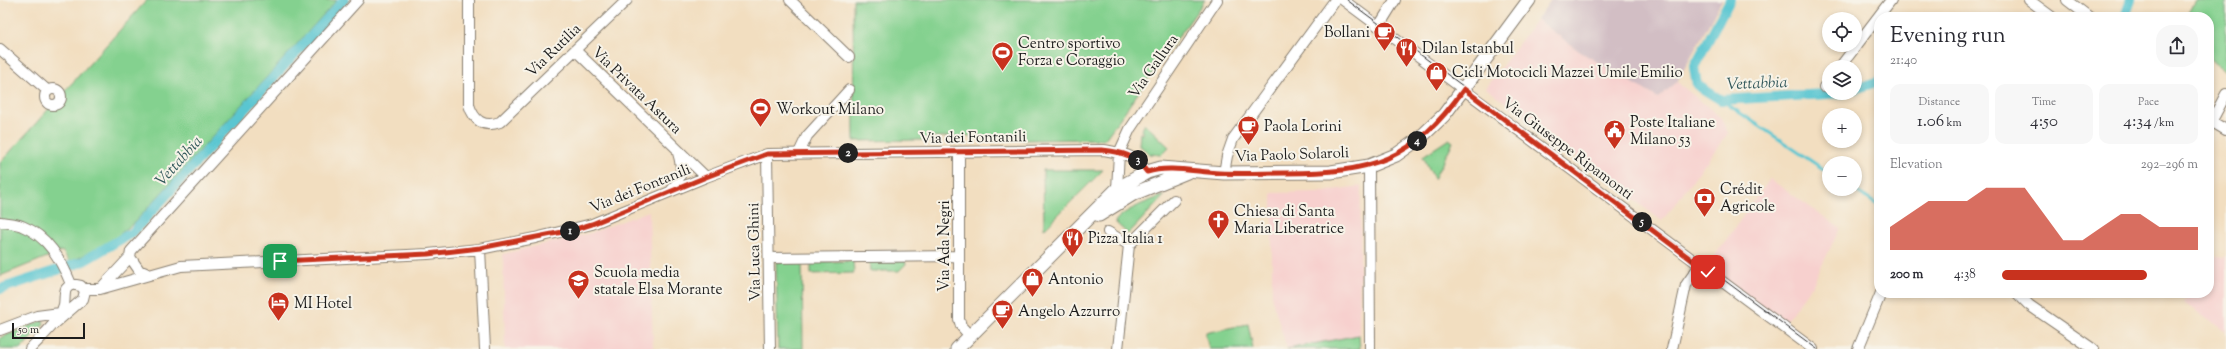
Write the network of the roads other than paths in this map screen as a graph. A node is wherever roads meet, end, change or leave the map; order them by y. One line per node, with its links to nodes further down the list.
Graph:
1 (358, 0): 48 (street)
2 (470, 0): 19 (street, Via Rutilia)
3 (627, 0): 19 (street, Via Rutilia)
4 (790, 0): 20 (street)
5 (1217, 0): 31 (street, Via Gallura)
6 (1335, 0): 37 (street)
7 (1343, 0): 17 (street, Via Giuseppe Ripamonti)
8 (1395, 0): 17 (street)
9 (1530, 0): 22 (main road, Via Paolo Solaroli)
10 (1891, 0): 13 (street)
11 (2029, 0): 14 (street)
12 (2067, 0): 15 (street)
13 (1882, 12)
14 (2045, 12)
15 (2083, 12)
16 (1874, 22): 21 (street)
17 (1379, 26): 22 (street, Via Giuseppe Ripamonti)
18 (0, 50): 24 (street)
19 (575, 50): 29 (street, Via Privata Astura)
20 (849, 57)
21 (1845, 60)
22 (1464, 89): 34 (main road, Via Paolo Solaroli); 50 (street, Via Giuseppe Ripamonti)
23 (849, 90): 33 (street)
24 (48, 91)
25 (2226, 94): 26 (street)
26 (2214, 116)
27 (2214, 125): 28 (street)
28 (2226, 130)
29 (678, 151): 38 (street, Via Privata Astura); 40 (street, Via Privata Astura)
30 (959, 152): 31 (street, Via dei Fontanili); 33 (street, Via dei Fontanili); 47 (street, Via Ada Negri)
31 (1119, 153): 35 (street, Via dei Fontanili); 39 (street, Via Gallura)
32 (767, 154): 33 (street, Via dei Fontanili); 38 (street, Via dei Fontanili); 49 (street, Via Luca Ghini)
33 (799, 154)
34 (1369, 166): 37 (main road, Via Paolo Solaroli); 68 (street)
35 (1147, 172): 36 (main road, Via Paolo Solaroli); 39 (main road)
36 (1189, 172): 37 (main road, Via Paolo Solaroli); 43 (main road)
37 (1224, 173)
38 (706, 177): 40 (street, Via dei Fontanili)
39 (1117, 189): 43 (main road)
40 (672, 191): 46 (street, Via dei Fontanili)
41 (1174, 200): 45 (street)
42 (0, 222): 52 (street)
43 (1076, 230): 62 (main road)
44 (1108, 232): 45 (street)
45 (1129, 245): 67 (street)
46 (480, 248): 51 (street, Via dei Fontanili); 64 (street)
47 (959, 256): 49 (street); 62 (street, Via Ada Negri)
48 (130, 257): 51 (street); 54 (street)
49 (769, 258): 65 (street, Via Luca Ghini)
50 (1700, 265): 69 (street); 70 (street, Via Giuseppe Ripamonti)
51 (148, 274): 54 (street, Via dei Fontanili)
52 (71, 282): 53 (street); 55 (street)
53 (84, 289): 54 (street, Via dei Fontanili); 58 (street)
54 (100, 289)
55 (65, 297): 58 (street); 59 (street)
56 (1879, 298): 71 (street)
57 (2021, 298): 72 (street)
58 (77, 304): 60 (street)
59 (60, 313): 60 (street); 61 (street)
60 (53, 325): 63 (street)
61 (0, 330)
62 (970, 336): 66 (main road)
63 (30, 349)
64 (485, 349)
65 (770, 349)
66 (957, 349)
67 (1118, 349)
68 (1370, 349)
69 (1672, 349)
70 (1813, 349)
71 (1858, 349)
72 (2093, 349)

